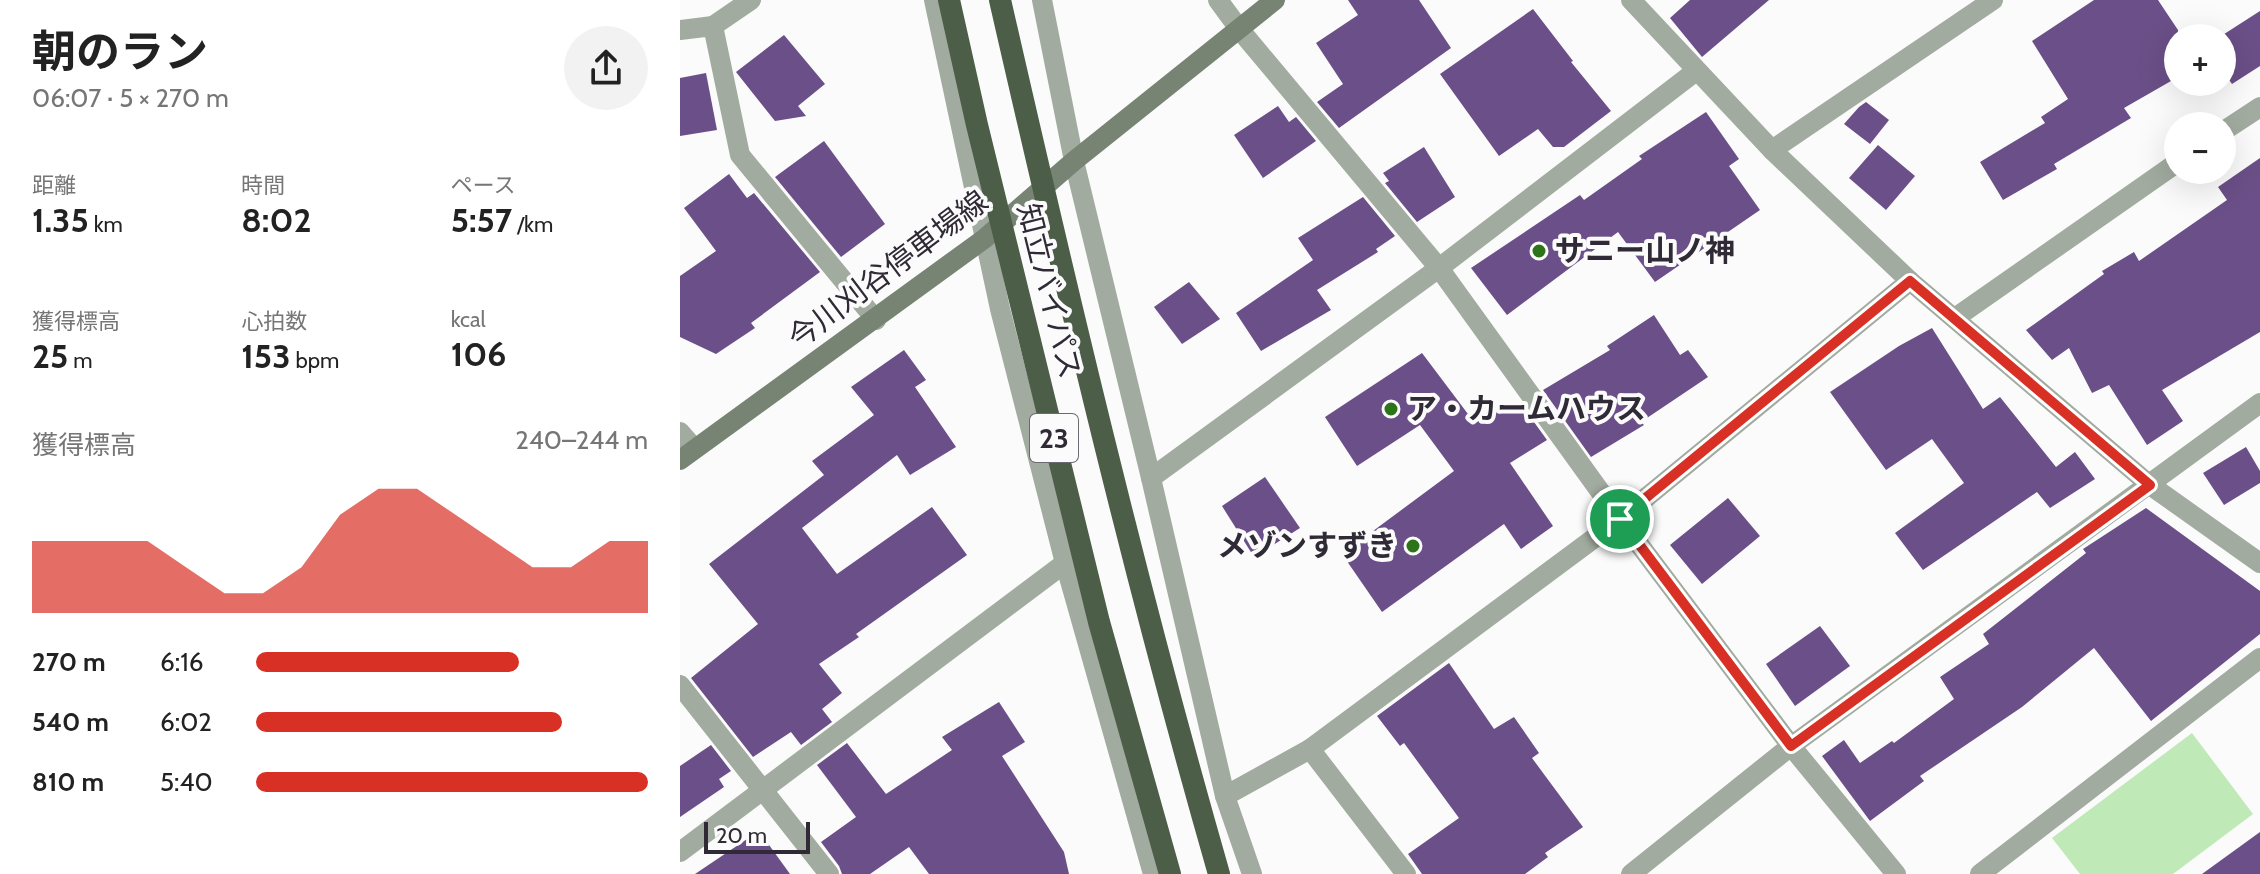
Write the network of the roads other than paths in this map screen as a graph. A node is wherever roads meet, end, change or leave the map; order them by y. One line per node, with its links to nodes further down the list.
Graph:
1 (751, 0): 10 (street)
2 (934, 0): 19 (street)
3 (949, 0): 41 (highway, 知立バイパス / 23, bridge)
4 (1000, 0): 42 (highway, 知立バイパス / 23, bridge)
5 (1042, 0): 17 (street)
6 (1218, 0): 12 (street)
7 (1275, 0): 12 (main road, 今川刈谷停車場線)
8 (1631, 0): 13 (street)
9 (1993, 0): 16 (street)
10 (713, 26): 11 (street); 23 (street)
11 (680, 30)
12 (1240, 30): 17 (main road, 今川刈谷停車場線); 20 (street)
13 (1696, 71): 16 (street); 20 (street)
14 (2260, 107): 15 (street)
15 (2236, 123)
16 (1772, 150): 21 (street)
17 (1074, 161): 19 (main road, 今川刈谷停車場線); 27 (street)
18 (2164, 172): 22 (street)
19 (984, 239): 23 (main road, 今川刈谷停車場線); 30 (street)
20 (1439, 268): 27 (street); 29 (street)
21 (1910, 281): 22 (street); 29 (street)
22 (1955, 318): 28 (street)
23 (876, 320): 26 (main road, 今川刈谷停車場線)
24 (2260, 403): 28 (street)
25 (680, 432): 26 (street)
26 (687, 454)
27 (1151, 478): 37 (street)
28 (2150, 485): 31 (street); 34 (street)
29 (1620, 519): 34 (street); 35 (street)
30 (1065, 563): 36 (street); 40 (street)
31 (2260, 563)
32 (2260, 658): 47 (street)
33 (680, 685): 36 (street)
34 (1791, 746): 45 (street); 46 (street)
35 (1310, 749): 37 (street); 44 (street)
36 (762, 788): 38 (street); 39 (street)
37 (1225, 796): 43 (street)
38 (680, 852)
39 (829, 874)
40 (1153, 874)
41 (1170, 874)
42 (1219, 874)
43 (1252, 874)
44 (1406, 874)
45 (1631, 874)
46 (1896, 874)
47 (1980, 874)

